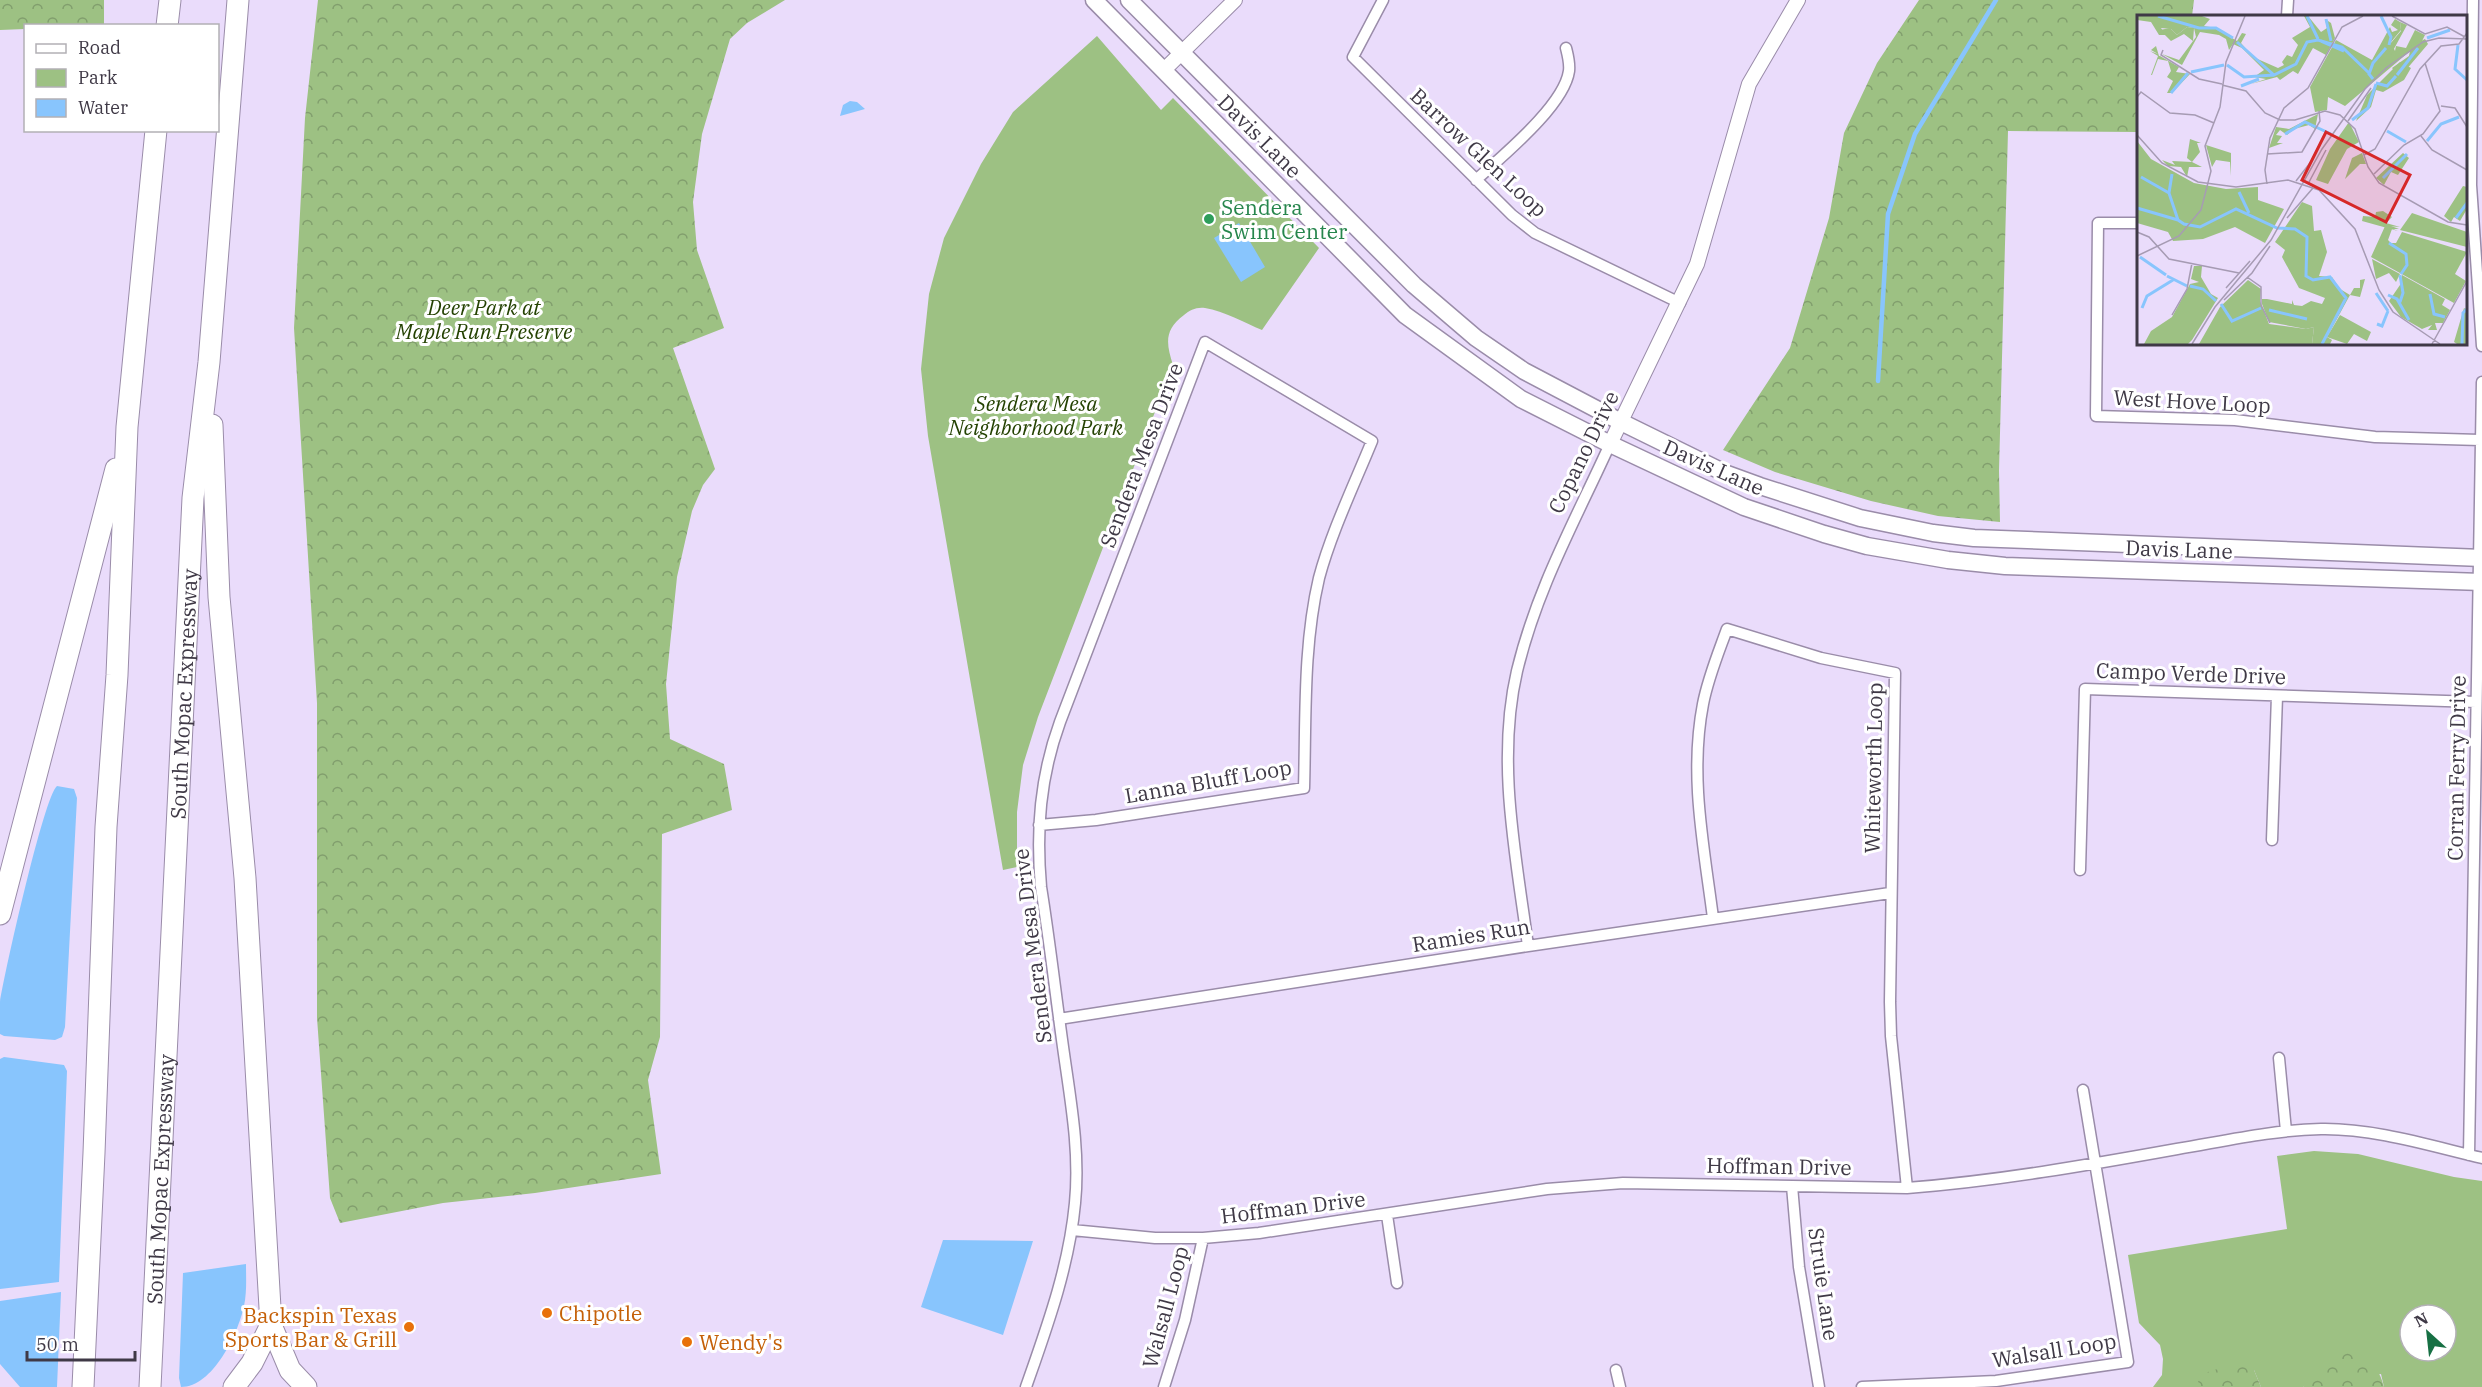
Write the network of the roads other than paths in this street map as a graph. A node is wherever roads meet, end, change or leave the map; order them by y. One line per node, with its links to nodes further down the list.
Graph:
1 (170, 0): 9 (highway)
2 (238, 0): 21 (highway, South Mopac Expressway)
3 (1094, 0): 13 (main road, Davis Lane)
4 (1129, 0): 12 (main road, Davis Lane)
5 (1235, 0): 12 (street)
6 (1383, 0): 15 (street, Barrow Glen Loop)
7 (1798, 0): 18 (street, Copano Drive)
8 (2473, 0): 10 (street)
9 (167, 24)
10 (2477, 34): 17 (street)
11 (1566, 48): 15 (street)
12 (1180, 52): 13 (street); 23 (main road, Davis Lane)
13 (1164, 70): 26 (main road, Davis Lane)
14 (156, 132): 24 (highway)
15 (1476, 180): 18 (street, Barrow Glen Loop)
16 (2137, 223): 25 (street, West Hove Loop)
17 (2470, 247): 20 (street)
18 (1680, 303): 23 (street, Copano Drive)
19 (1205, 342): 31 (street, Sendera Mesa Drive); 31 (street, Lanna Bluff Loop)
20 (2482, 346)
21 (209, 362): 51 (highway); 54 (highway, South Mopac Expressway)
22 (2482, 382): 25 (street, Corran Ferry Drive)
23 (1621, 422): 26 (street, Copano Drive); 27 (main road, Davis Lane)
24 (127, 427): 35 (highway); 53 (highway)
25 (2480, 440): 27 (street, Corran Ferry Drive)
26 (1610, 444): 28 (main road, Davis Lane); 37 (street, Copano Drive)
27 (2480, 558): 28 (street, Corran Ferry Drive)
28 (2480, 582): 30 (street, Corran Ferry Drive)
29 (2277, 696): 30 (street, Campo Verde Drive); 32 (street); 33 (street, Campo Verde Drive)
30 (2476, 702): 42 (street, Corran Ferry Drive)
31 (1039, 825): 38 (street, Sendera Mesa Drive)
32 (2272, 840)
33 (2080, 870)
34 (1890, 893): 36 (street, Ramies Run); 36 (street, Whiteworth Loop); 46 (street, Whiteworth Loop)
35 (0, 914)
36 (1713, 918): 37 (street, Ramies Run)
37 (1528, 946): 38 (street, Ramies Run)
38 (1059, 1019): 48 (street, Sendera Mesa Drive)
39 (2279, 1058): 41 (street)
40 (2083, 1090): 44 (street)
41 (2286, 1131): 42 (street, Hoffman Drive); 44 (street, Hoffman Drive)
42 (2469, 1155): 43 (street, Hoffman Drive)
43 (2482, 1158)
44 (2096, 1163): 46 (street, Hoffman Drive); 61 (street, Walsall Loop)
45 (1792, 1186): 46 (street, Hoffman Drive); 47 (street, Hoffman Drive); 60 (street, Struie Lane)
46 (1907, 1188)
47 (1387, 1215): 49 (street, Hoffman Drive); 50 (street)
48 (1072, 1230): 49 (street, Hoffman Drive); 57 (street, Sendera Mesa Drive)
49 (1203, 1238): 58 (street, Walsall Loop)
50 (1397, 1283)
51 (271, 1325): 55 (highway); 56 (highway)
52 (1616, 1370): 59 (street)
53 (82, 1387)
54 (150, 1387)
55 (234, 1387)
56 (306, 1387)
57 (1026, 1387)
58 (1164, 1387)
59 (1620, 1387)
60 (1819, 1387)
61 (1862, 1387)

